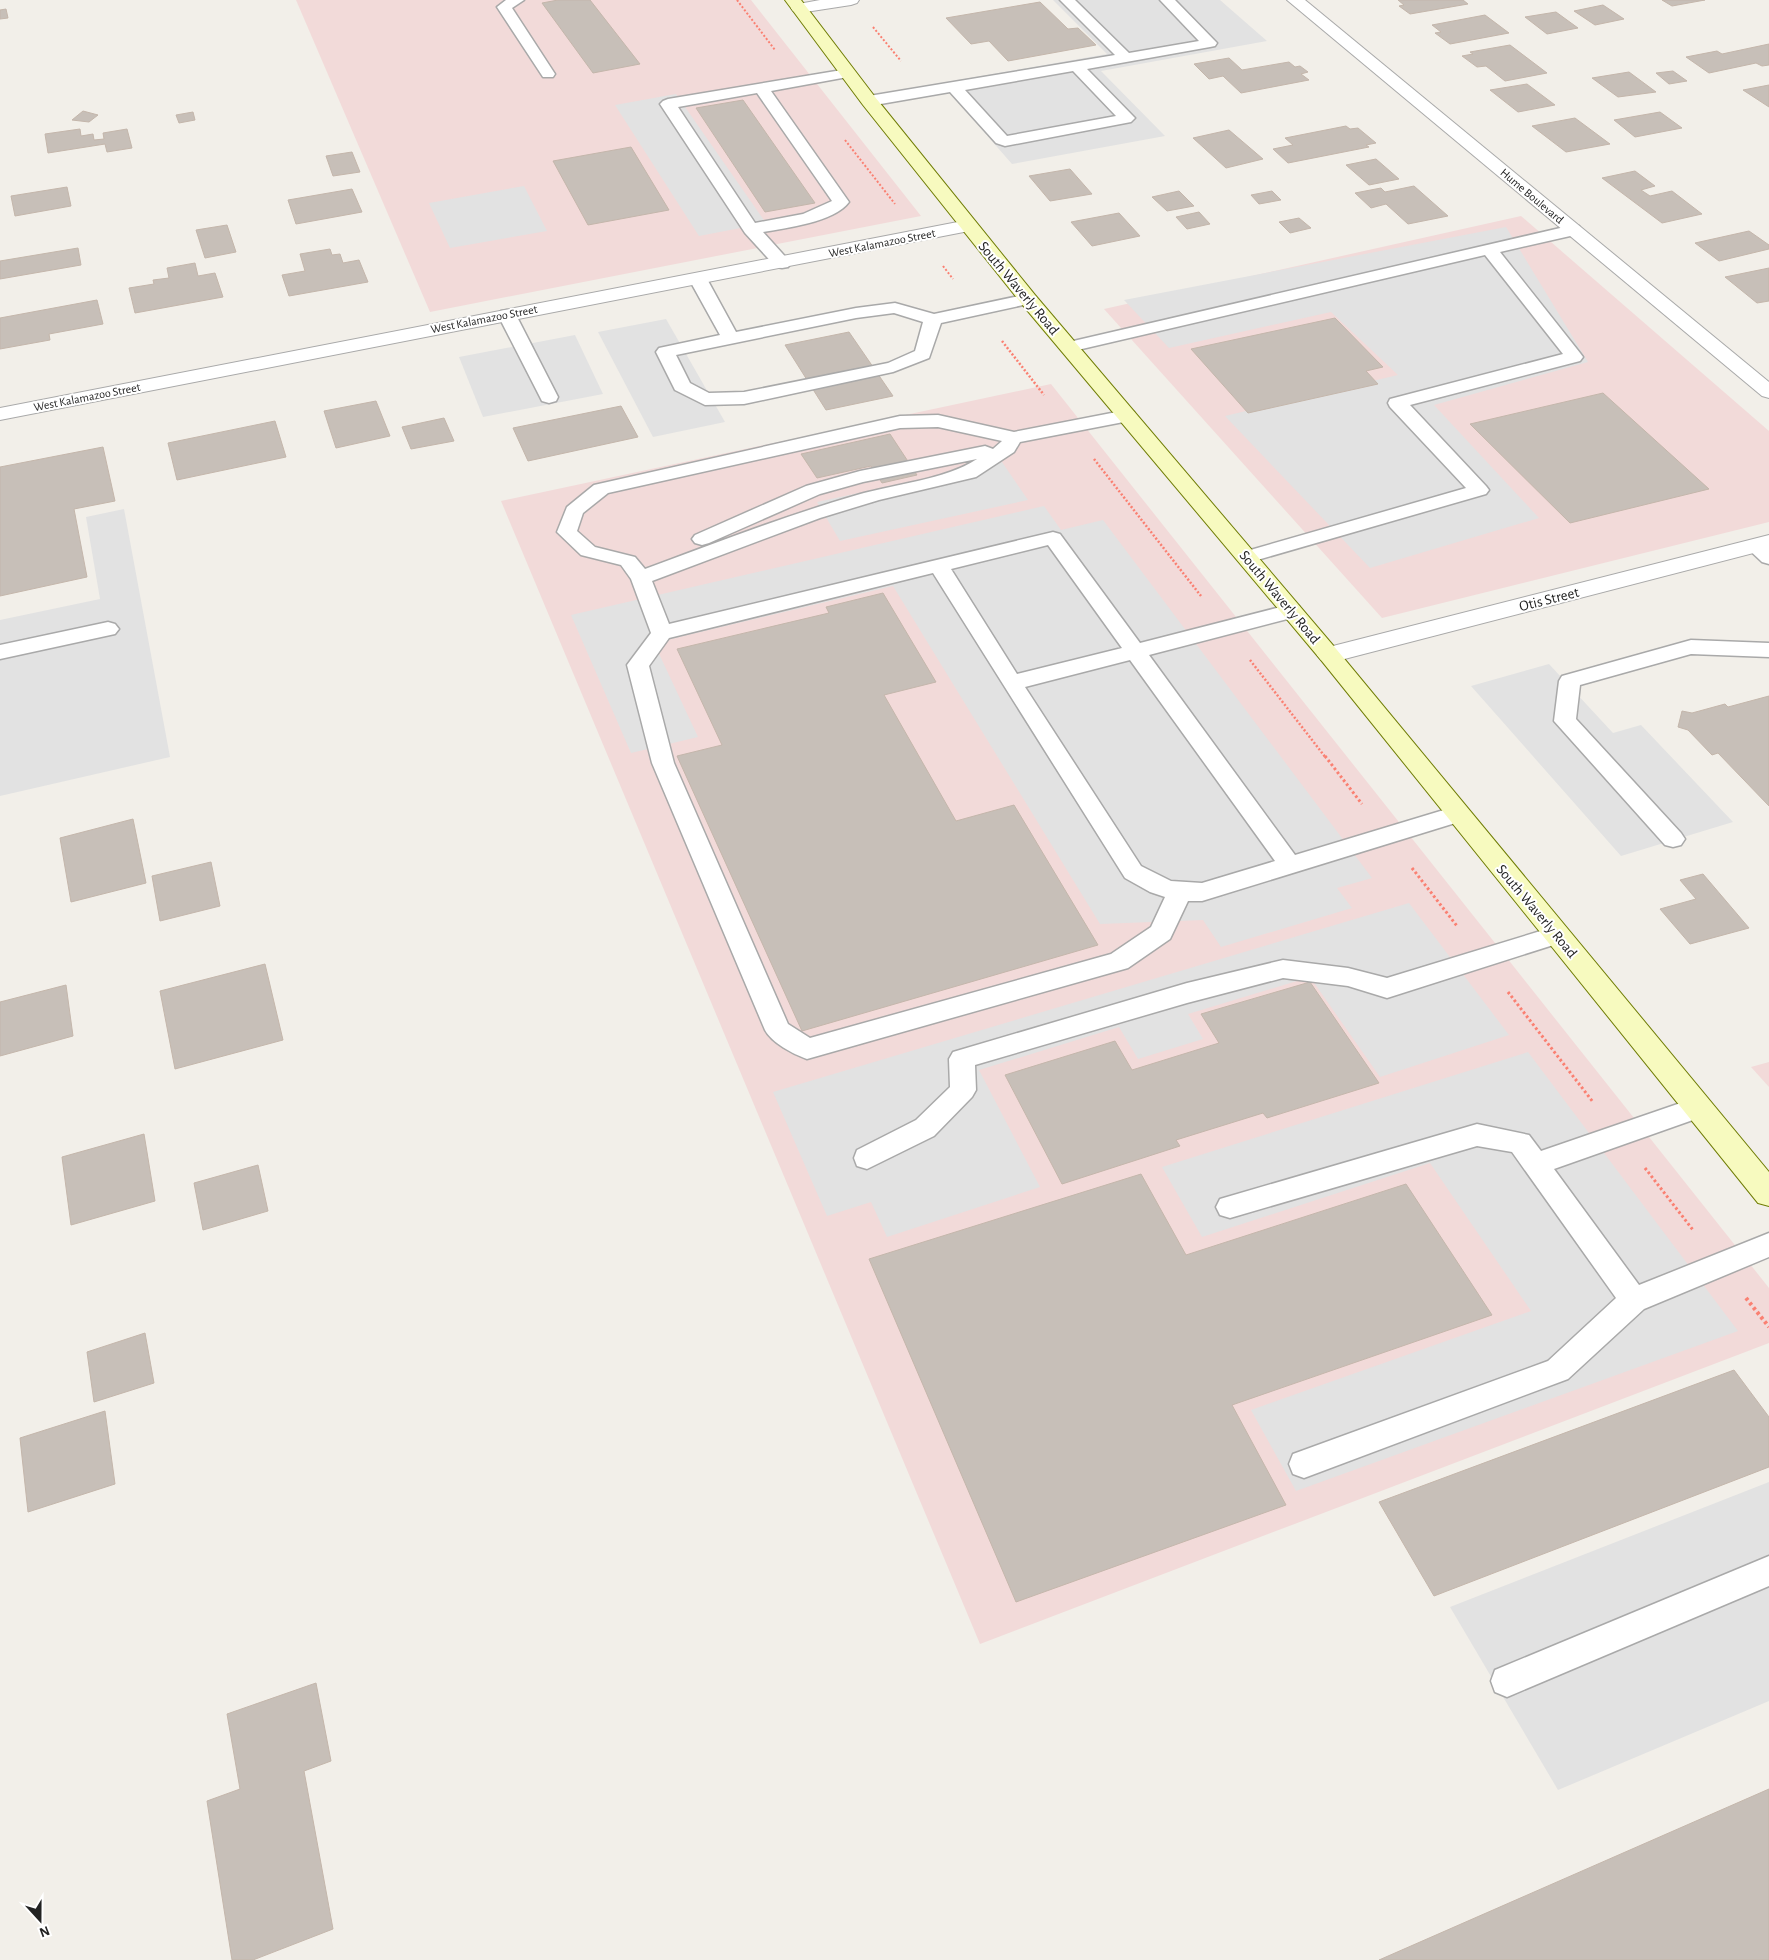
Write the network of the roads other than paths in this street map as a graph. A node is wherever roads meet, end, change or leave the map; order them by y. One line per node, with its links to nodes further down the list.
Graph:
1 (517, 0): 10 (lane)
2 (851, 0): 6 (street)
3 (1067, 0): 7 (lane)
4 (1168, 0): 7 (lane)
5 (1295, 0): 16 (street, Hume Boulevard)
6 (796, 4): 9 (main road, South Waverly Road)
7 (1126, 58): 8 (lane)
8 (1076, 66): 11 (lane); 11 (lane)
9 (848, 73): 12 (lane); 13 (main road, South Waverly Road)
10 (548, 74)
11 (953, 86): 13 (lane)
12 (761, 88): 15 (lane); 15 (lane)
13 (869, 100): 14 (main road, South Waverly Road)
14 (968, 226): 18 (street, West Kalamazoo Street); 20 (main road, South Waverly Road)
15 (752, 229): 18 (lane)
16 (1573, 230): 17 (lane); 25 (street, Hume Boulevard)
17 (1490, 250): 24 (lane); 31 (lane)
18 (782, 263): 19 (street, West Kalamazoo Street)
19 (698, 279): 21 (street, West Kalamazoo Street); 23 (lane)
20 (1028, 299): 22 (lane); 24 (main road, South Waverly Road)
21 (507, 314): 26 (lane); 27 (street, West Kalamazoo Street)
22 (932, 318): 23 (lane); 23 (lane)
23 (731, 338)
24 (1069, 347): 28 (main road, South Waverly Road)
25 (1769, 392)
26 (549, 397)
27 (0, 414)
28 (1127, 416): 29 (lane); 31 (main road, South Waverly Road)
29 (1010, 443): 32 (lane); 32 (lane); 34 (lane)
30 (1764, 549): 41 (street, Otis Street)
31 (1247, 558): 35 (main road, South Waverly Road)
32 (628, 561): 34 (lane)
33 (939, 566): 37 (lane); 39 (lane); 42 (lane)
34 (641, 578): 37 (lane)
35 (1292, 611): 39 (lane); 41 (main road, South Waverly Road)
36 (108, 629): 40 (lane)
37 (662, 633): 46 (lane)
38 (1769, 650): 44 (lane)
39 (1136, 651): 42 (lane); 45 (lane)
40 (0, 652)
41 (1329, 655): 43 (main road, South Waverly Road)
42 (1012, 683): 46 (lane)
43 (1457, 814): 45 (lane); 47 (main road, South Waverly Road)
44 (1673, 839)
45 (1290, 865): 46 (lane)
46 (1179, 893)
47 (1557, 935): 48 (main road, South Waverly Road); 49 (lane)
48 (1698, 1108): 50 (lane); 51 (main road, South Waverly Road)
49 (866, 1158)
50 (1536, 1164): 52 (lane); 54 (lane)
51 (1769, 1194)
52 (1230, 1206)
53 (1769, 1245): 54 (lane)
54 (1634, 1300): 55 (lane)
55 (1304, 1464)
56 (1769, 1571): 57 (lane)
57 (1507, 1681)

